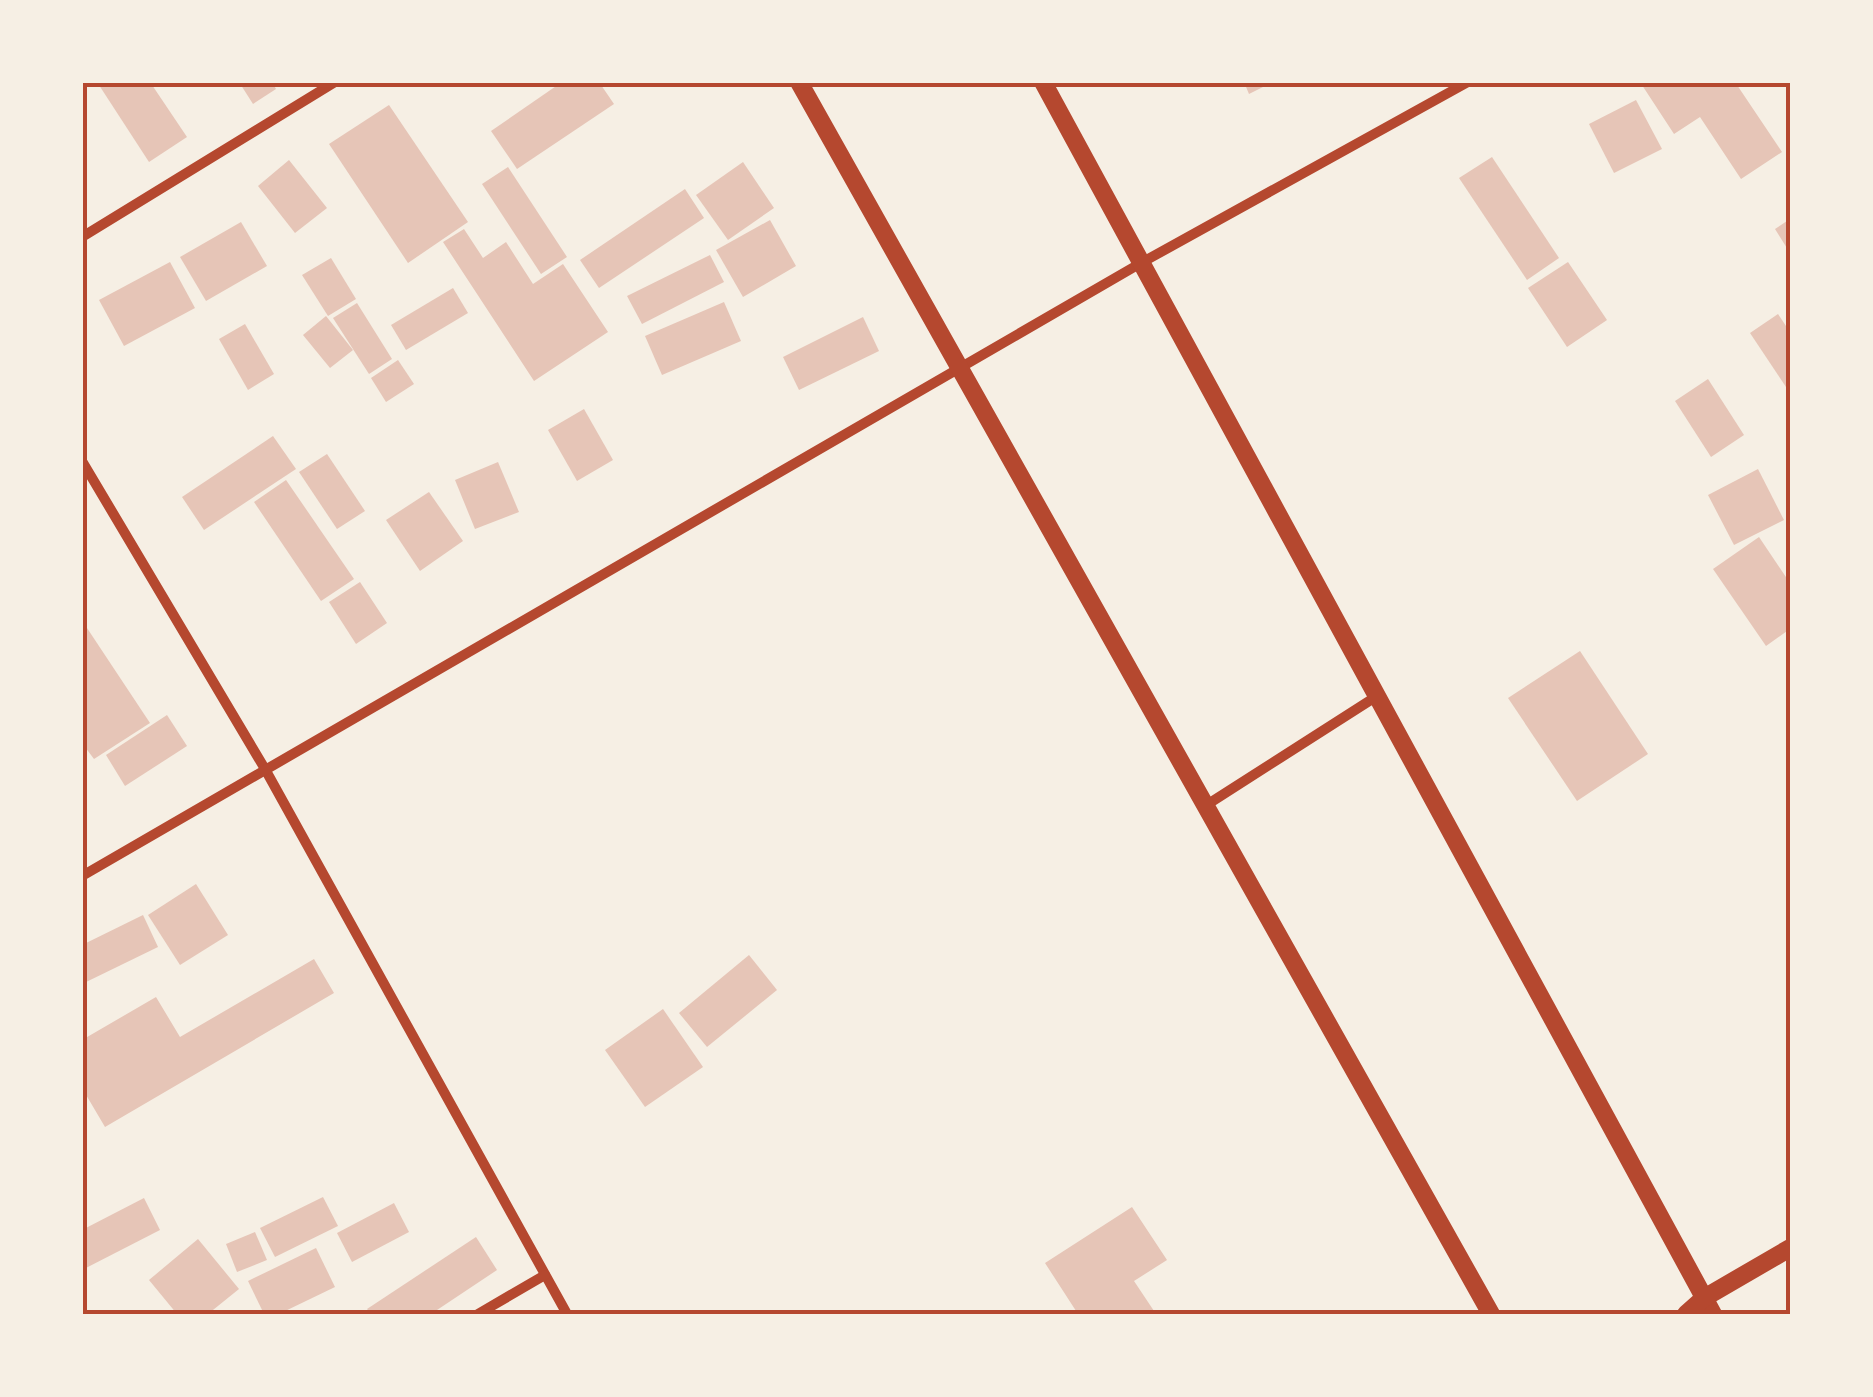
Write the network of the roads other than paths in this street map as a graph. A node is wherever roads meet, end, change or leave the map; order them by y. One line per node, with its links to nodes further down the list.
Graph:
1 (335, 82): 5 (street)
2 (799, 82): 7 (street)
3 (1043, 82): 6 (street)
4 (1468, 82): 6 (street)
5 (82, 237)
6 (1141, 263): 7 (street); 9 (street)
7 (960, 369): 10 (street); 11 (street)
8 (82, 460): 10 (street)
9 (1377, 696): 11 (street); 15 (street)
10 (265, 769): 12 (street); 14 (street)
11 (1205, 806): 18 (street)
12 (82, 876)
13 (1790, 1248): 15 (street)
14 (545, 1276): 16 (street); 17 (street)
15 (1708, 1306): 19 (street)
16 (478, 1314)
17 (567, 1314)
18 (1491, 1314)
19 (1686, 1314)

